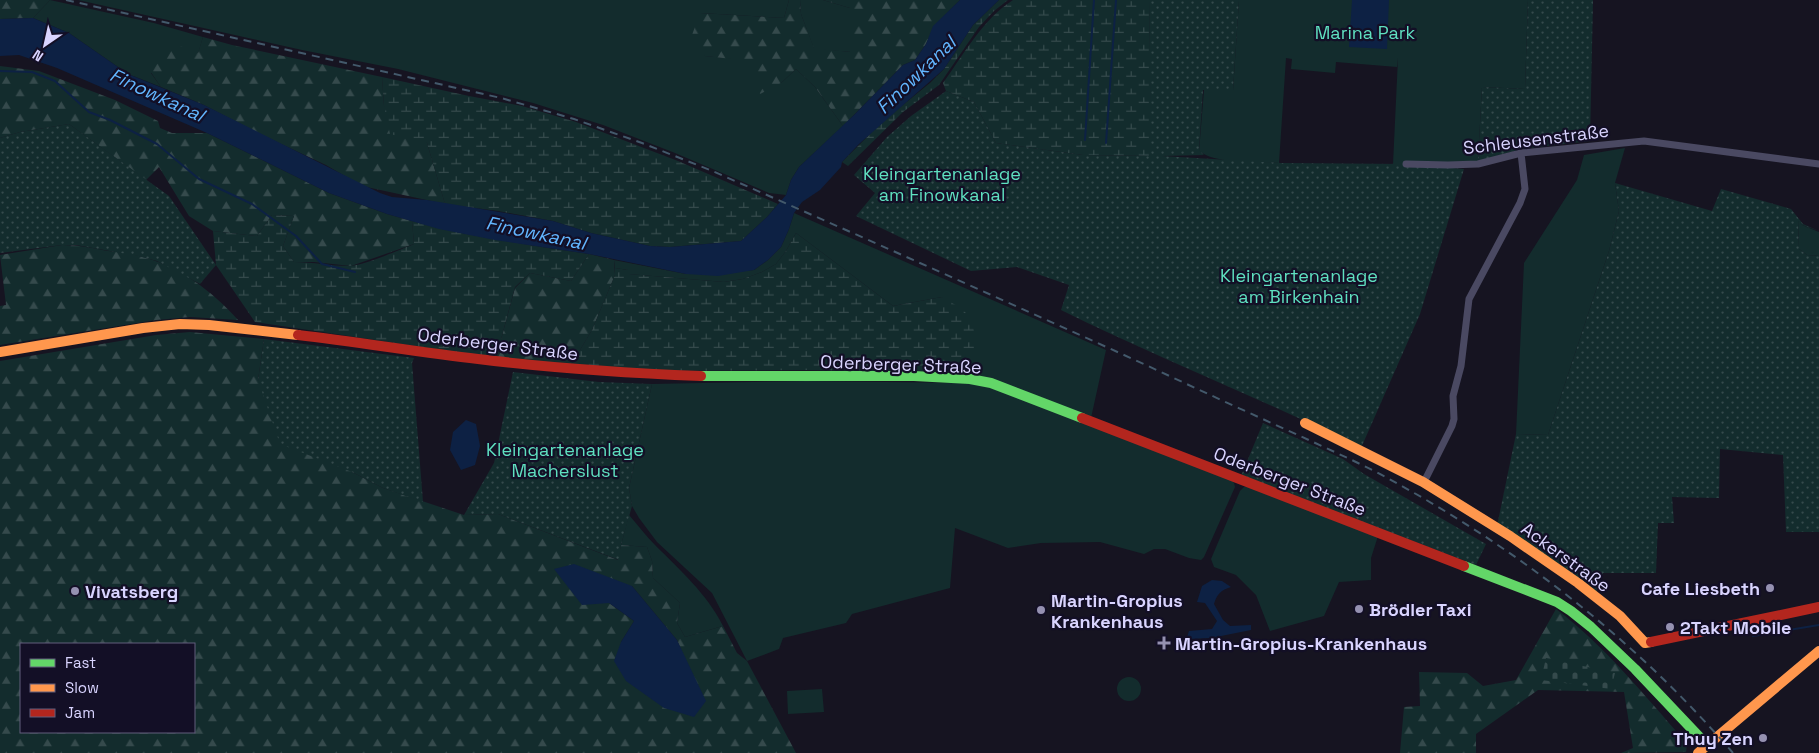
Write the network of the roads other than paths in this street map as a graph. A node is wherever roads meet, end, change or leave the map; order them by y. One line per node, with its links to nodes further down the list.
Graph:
1 (1521, 153): 2 (street, Schleusenstraße); 3 (street, Schleusenstraße); 6 (street)
2 (1406, 164)
3 (1819, 164)
4 (0, 352): 9 (main road, Oderberger Straße)
5 (1305, 423): 7 (main road, Ackerstraße)
6 (1426, 478)
7 (1819, 608)
8 (1819, 651): 9 (main road)
9 (1706, 745): 10 (main road)
10 (1698, 753)

